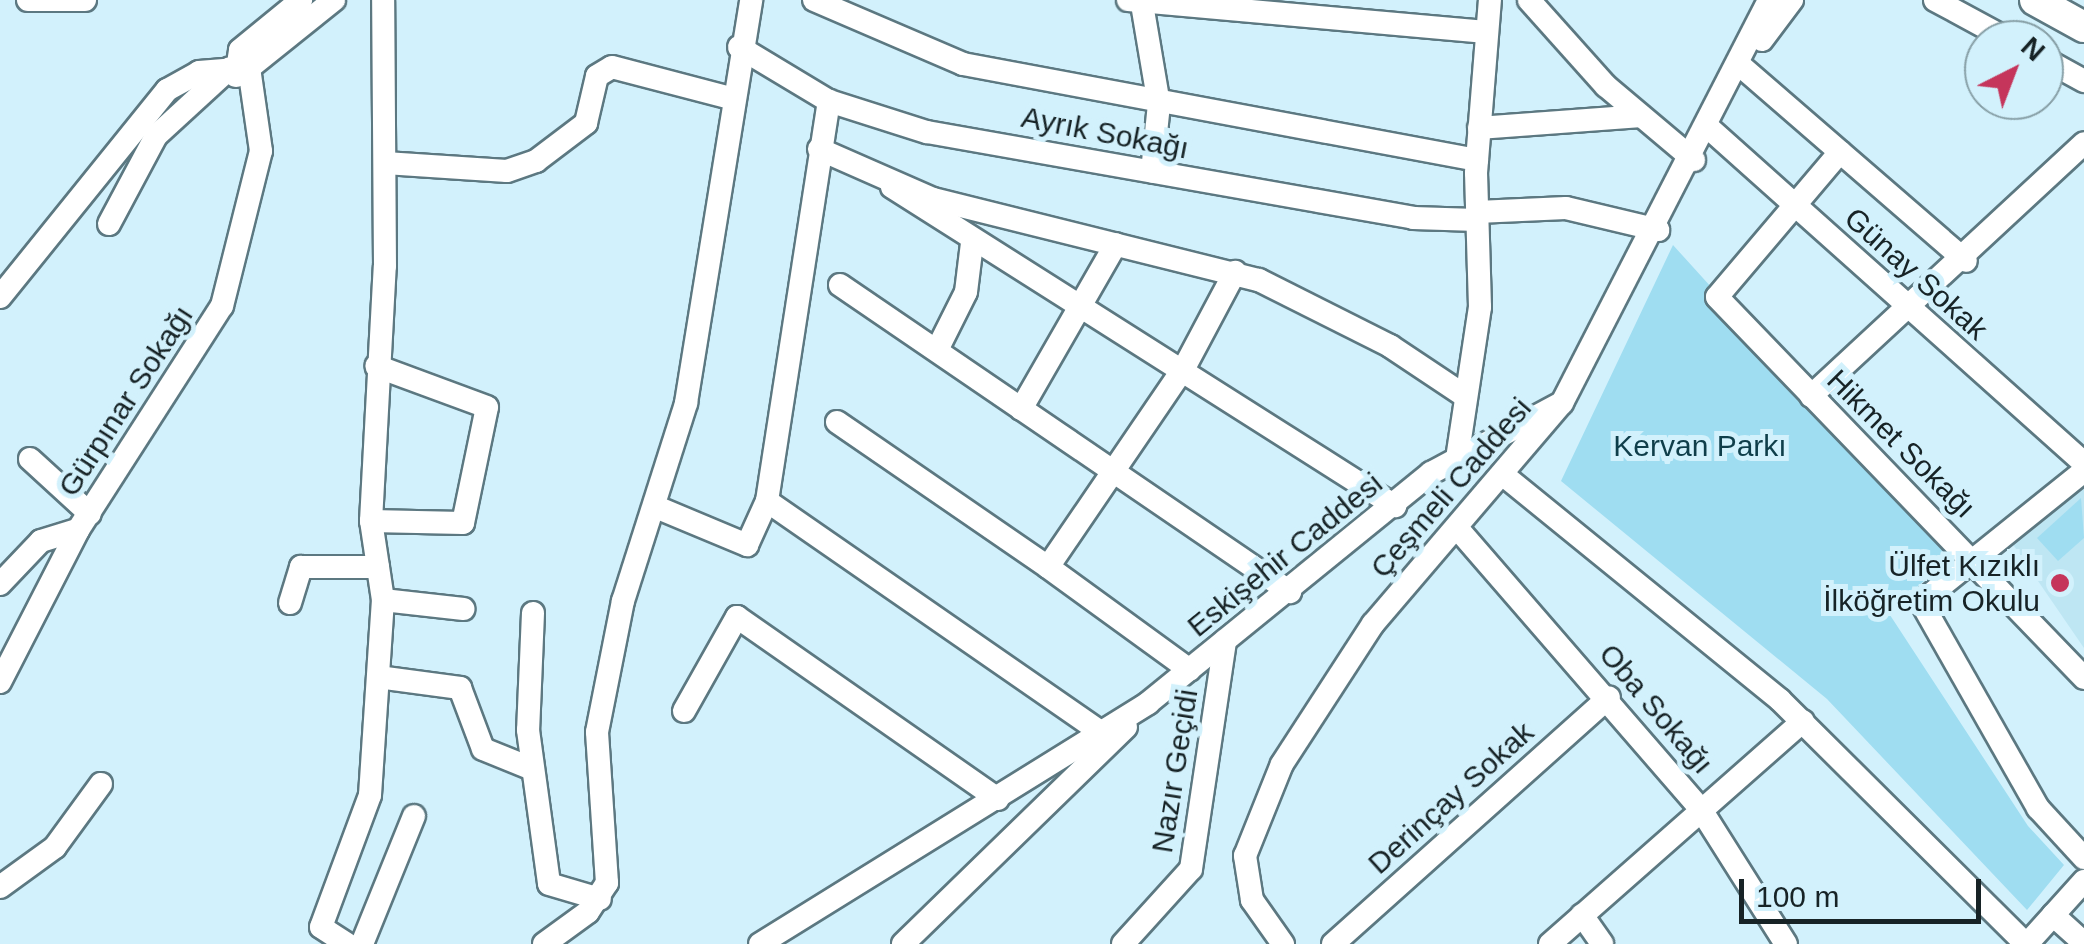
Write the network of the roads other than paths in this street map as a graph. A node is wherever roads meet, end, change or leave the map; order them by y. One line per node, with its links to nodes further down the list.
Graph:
1 (28, 0): 2 (street)
2 (85, 0)
3 (301, 0): 20 (street)
4 (334, 0): 20 (street)
5 (383, 0): 33 (street)
6 (751, 0): 19 (street)
7 (814, 0): 24 (street)
8 (1490, 0): 18 (street)
9 (1529, 0): 25 (street)
10 (1770, 0): 21 (street, Çeşmeli Caddesi)
11 (1792, 0): 21 (street, Çeşmeli Caddesi)
12 (1934, 0): 16 (street)
13 (2035, 0): 17 (main road)
14 (1135, 2): 15 (street); 24 (street)
15 (1229, 7): 18 (street)
16 (1972, 20)
17 (2084, 27)
18 (1484, 32): 26 (street)
19 (739, 47): 22 (street); 23 (street, Ayrık Sokağı)
20 (242, 66): 38 (street); 45 (street); 66 (street, Gürpınar Sokağı)
21 (1742, 67): 27 (street, Çeşmeli Caddesi); 30 (street)
22 (730, 98): 33 (street); 64 (street)
23 (829, 101): 29 (street); 34 (street, Ayrık Sokağı)
24 (1160, 104): 31 (street); 34 (street)
25 (1642, 116): 26 (street); 32 (street)
26 (1479, 128): 31 (street)
27 (1710, 129): 32 (street, Çeşmeli Caddesi); 36 (street, Günay Sokak)
28 (2084, 142): 42 (street)
29 (819, 149): 35 (street); 62 (street)
30 (1840, 152): 36 (street); 42 (street)
31 (1477, 160): 37 (street)
32 (1694, 160): 39 (street, Çeşmeli Caddesi)
33 (385, 163): 49 (street)
34 (1152, 172): 37 (street, Ayrık Sokağı)
35 (886, 179): 40 (street); 41 (street)
36 (1796, 207): 46 (street, Günay Sokak); 52 (street, Hikmet Sokağı)
37 (1477, 216): 39 (street, Ayrık Sokağı); 51 (street)
38 (109, 224)
39 (1658, 230): 53 (street, Çeşmeli Caddesi)
40 (972, 243): 47 (street); 48 (street)
41 (1116, 244): 43 (street); 47 (street)
42 (1966, 261): 46 (street)
43 (1235, 272): 50 (street); 51 (street)
44 (840, 284): 48 (street)
45 (0, 297)
46 (1904, 304): 52 (street); 58 (street, Günay Sokak)
47 (1084, 309): 50 (street); 54 (street)
48 (940, 346): 54 (street)
49 (376, 366): 65 (street); 65 (street)
50 (1184, 368): 59 (street); 63 (street)
51 (1462, 394): 57 (street)
52 (1811, 396): 68 (street, Hikmet Sokağı)
53 (1562, 404): 57 (street, Eskişehir Caddesi); 61 (street, Çeşmeli Caddesi)
54 (1021, 409): 59 (street)
55 (838, 422): 70 (street)
56 (30, 459): 66 (street)
57 (1457, 459): 63 (street, Eskişehir Caddesi)
58 (2084, 463)
59 (1118, 471): 70 (street); 72 (street)
60 (2084, 471): 68 (street)
61 (1507, 478): 67 (street, Çeşmeli Caddesi); 85 (street)
62 (767, 501): 64 (street); 86 (street)
63 (1395, 506): 72 (street, Eskişehir Caddesi)
64 (656, 507): 95 (street)
65 (371, 521): 69 (street)
66 (84, 522): 71 (street); 81 (street, Gürpınar Sokağı)
67 (1458, 529): 82 (street, Oba Sokağı); 105 (street, Çeşmeli Caddesi)
68 (1975, 560): 80 (street, Hikmet Sokağı); 92 (street)
69 (378, 567): 73 (street); 74 (street)
70 (1048, 567): 78 (street)
71 (0, 584)
72 (1290, 592): 77 (street, Eskişehir Caddesi)
73 (383, 600): 75 (street); 79 (street)
74 (290, 603)
75 (463, 609)
76 (533, 613): 87 (street)
77 (1226, 641): 78 (street, Eskişehir Caddesi); 104 (street, Nazır Geçidi)
78 (1190, 670): 83 (street, Eskişehir Caddesi)
79 (378, 676): 87 (street); 99 (street)
80 (2084, 678)
81 (0, 682)
82 (1609, 697): 90 (street, Oba Sokağı); 106 (street, Derinçay Sokak)
83 (1148, 703): 86 (street, Eskişehir Caddesi); 103 (street)
84 (684, 711): 89 (street)
85 (1803, 721): 90 (street); 110 (street)
86 (1102, 733): 89 (street, Eskişehir Caddesi)
87 (530, 768): 95 (street)
88 (100, 784): 94 (street)
89 (998, 799): 98 (street, Eskişehir Caddesi)
90 (1700, 808): 96 (street); 109 (street, Oba Sokağı)
91 (414, 816): 100 (street)
92 (2084, 858)
93 (2084, 881): 97 (street)
94 (0, 886)
95 (600, 899): 101 (street)
96 (1582, 915): 107 (street); 108 (street)
97 (2053, 915): 110 (street); 111 (street)
98 (790, 937): 102 (street, Eskişehir Caddesi)
99 (346, 944)
100 (362, 944)
101 (544, 944)
102 (760, 944)
103 (903, 944)
104 (1123, 944)
105 (1283, 944)
106 (1333, 944)
107 (1550, 944)
108 (1602, 944)
109 (1786, 944)
110 (2026, 944)
111 (2084, 944)

